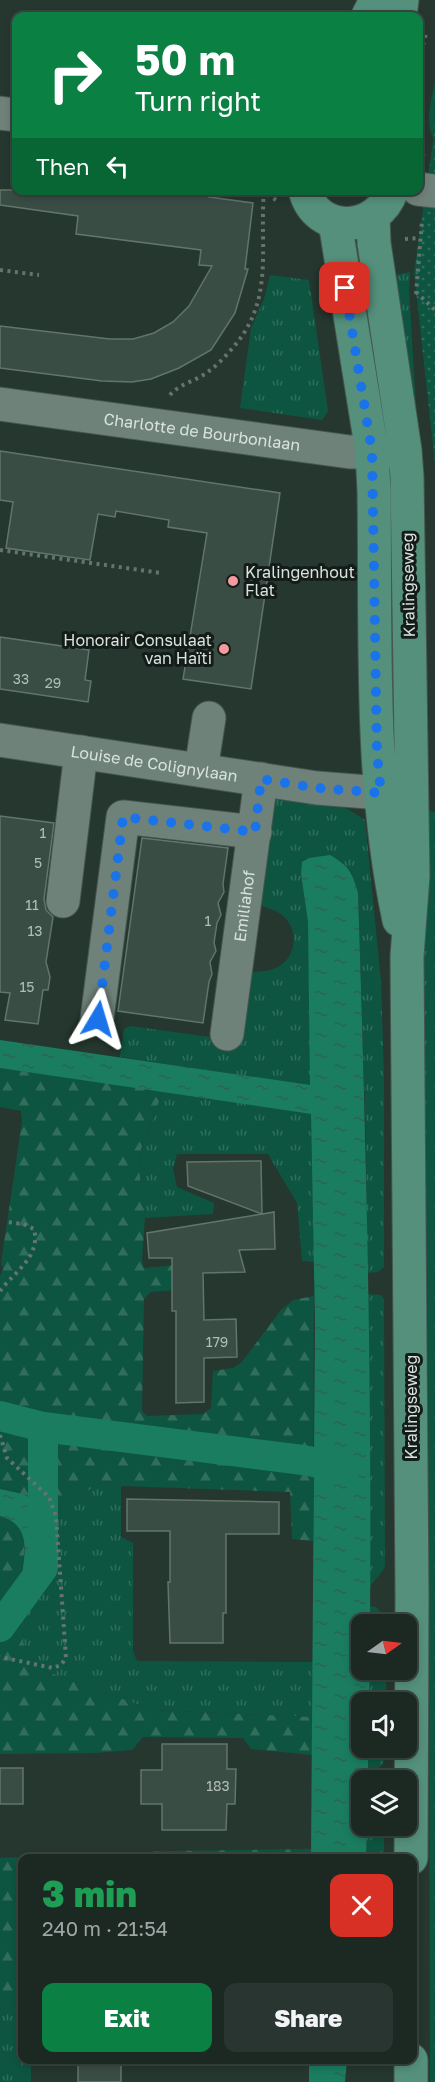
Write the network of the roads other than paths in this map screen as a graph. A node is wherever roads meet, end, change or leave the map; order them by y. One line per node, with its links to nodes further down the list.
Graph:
1 (307, 195): 3 (main road)
2 (383, 203): 3 (main road); 5 (main road, Kralingseweg)
3 (335, 222): 6 (main road, Kralingseweg)
4 (9, 405): 6 (street, Charlotte de Bourbonlaan)
5 (405, 450): 6 (street, Charlotte de Bourbonlaan); 12 (main road, Kralingseweg)
6 (372, 452): 12 (main road, Kralingseweg)
7 (208, 718): 10 (street)
8 (0, 740): 9 (street, Louise de Colignylaan)
9 (81, 752): 10 (street, Louise de Colignylaan); 14 (street)
10 (201, 770): 11 (street, Louise de Colignylaan)
11 (261, 779): 12 (street, Louise de Colignylaan); 13 (street, Emiliahof)
12 (396, 792): 17 (main road, Kralingseweg)
13 (255, 832): 15 (street); 16 (street, Emiliahof)
14 (63, 901)
15 (98, 1019)
16 (227, 1034)
17 (411, 1854)
18 (411, 2064): 19 (main road)
19 (411, 2082)

